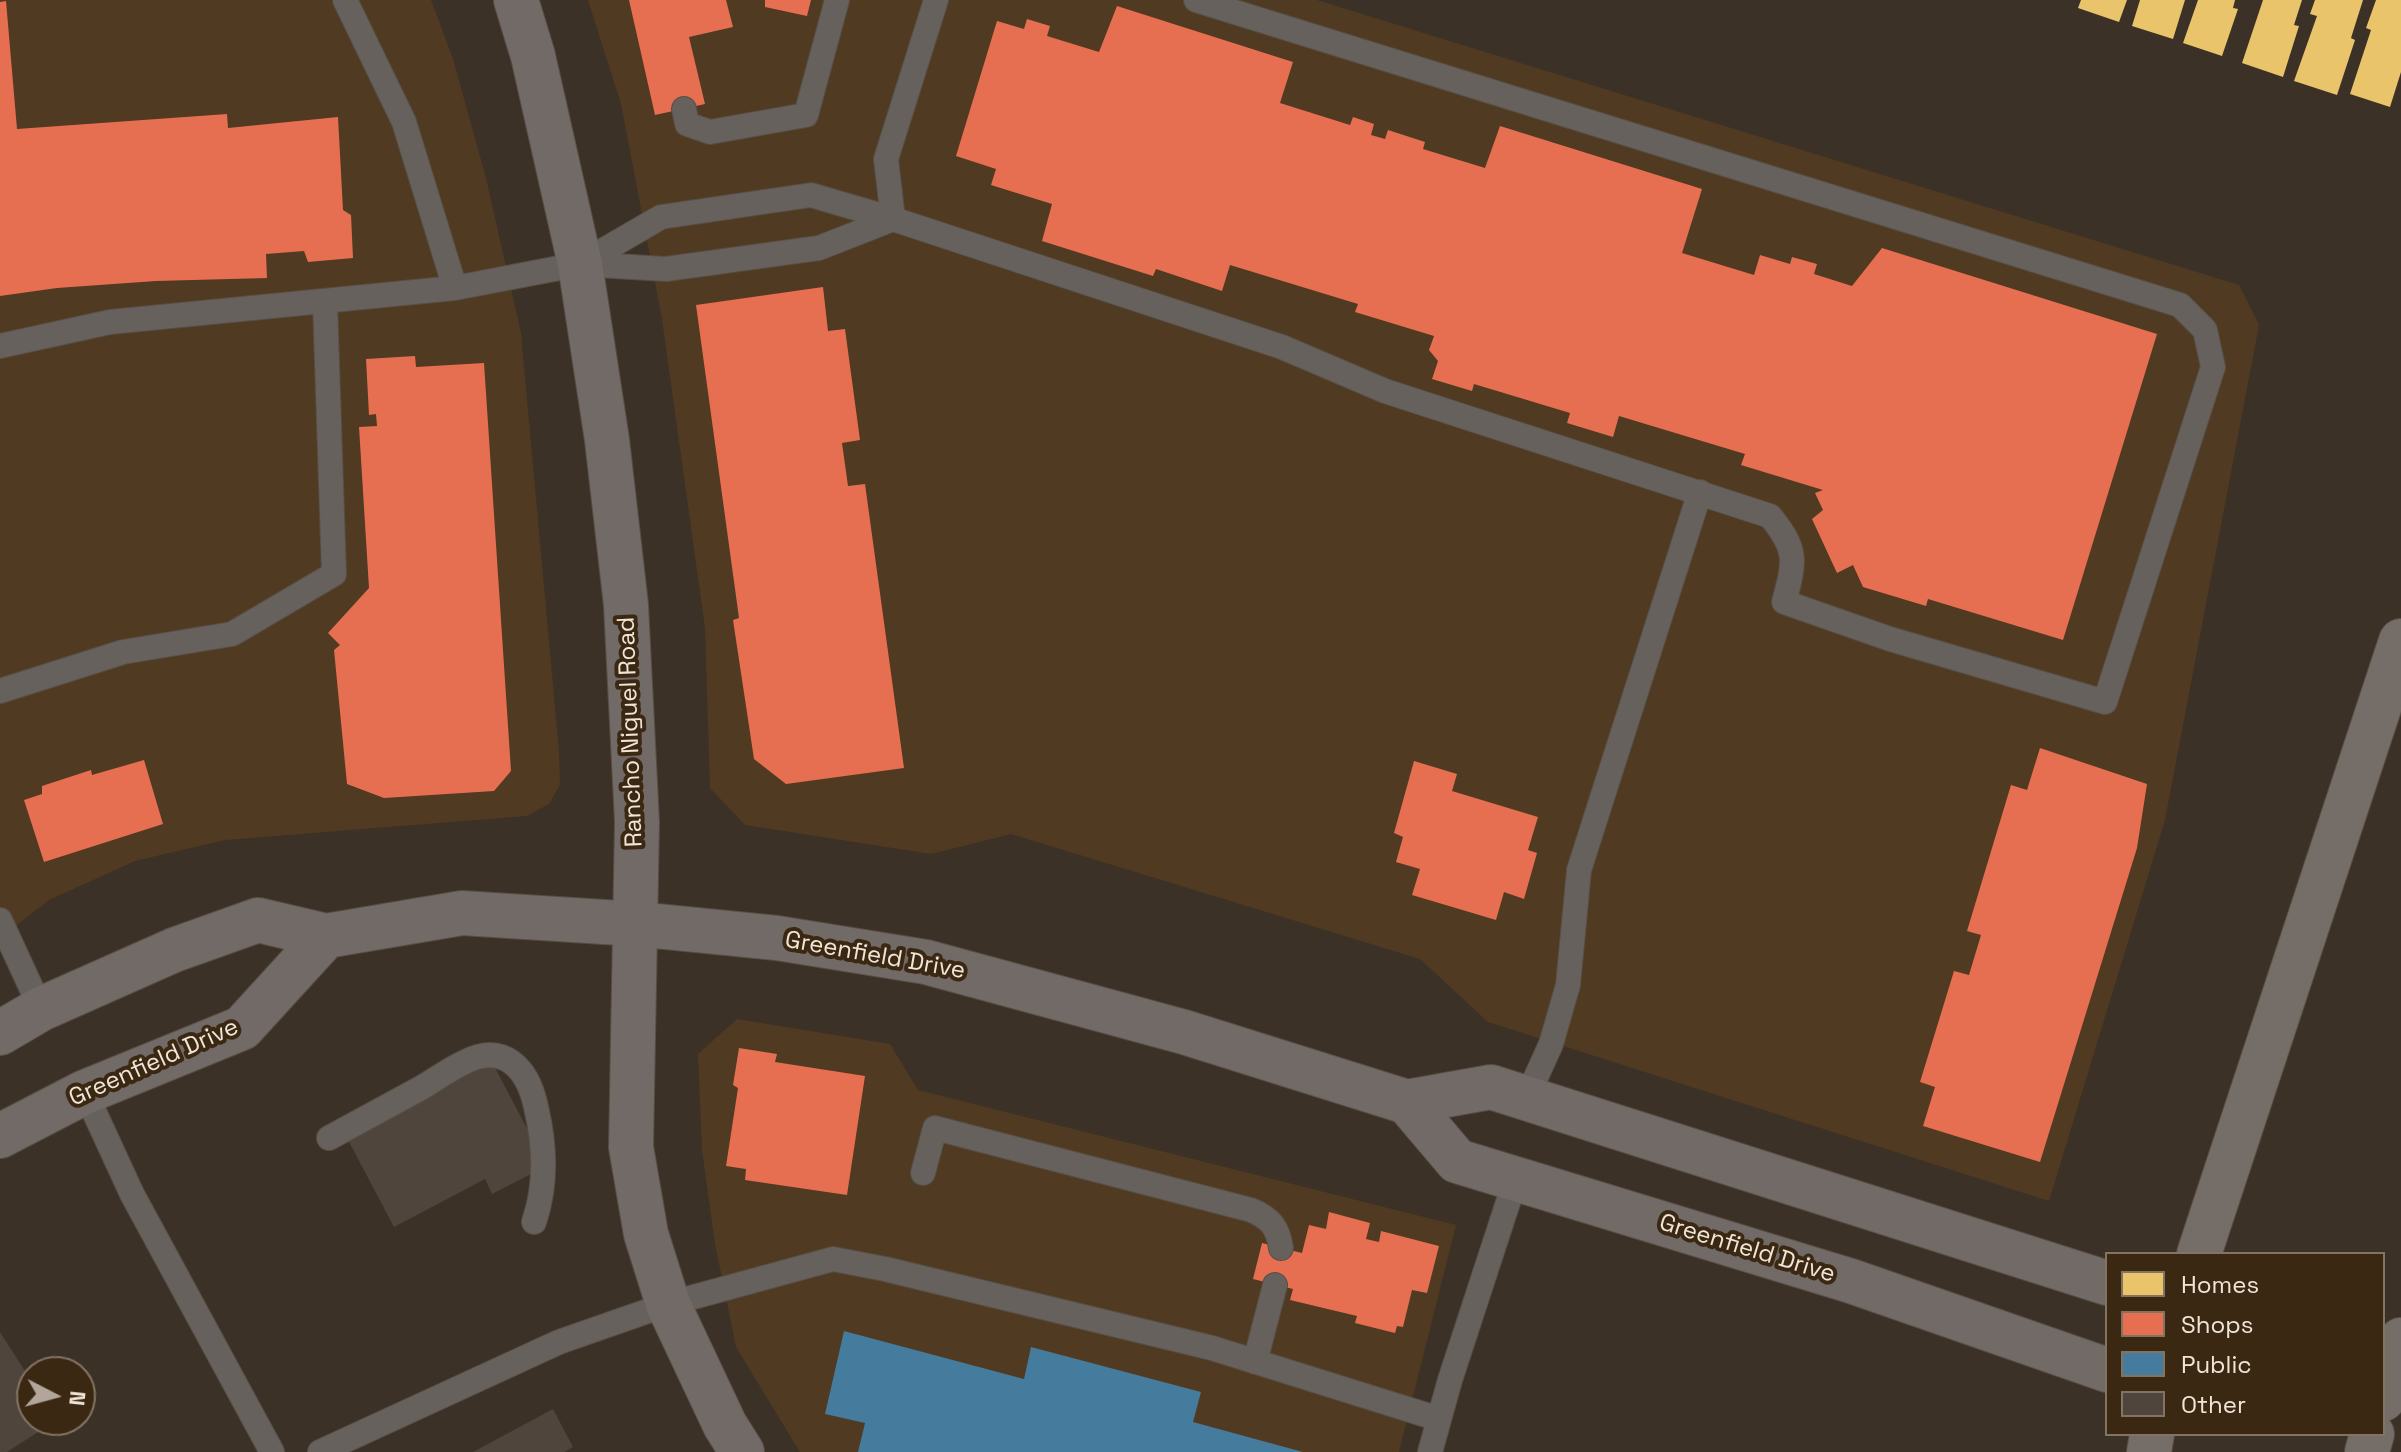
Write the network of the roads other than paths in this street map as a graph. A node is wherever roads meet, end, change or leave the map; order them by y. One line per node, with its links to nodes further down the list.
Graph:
1 (345, 0): 9 (lane)
2 (516, 0): 8 (main road, Rancho Niguel Road)
3 (837, 0): 6 (lane)
4 (936, 0): 7 (lane)
5 (1196, 0): 12 (lane)
6 (684, 109)
7 (893, 219): 8 (lane); 8 (lane); 12 (lane)
8 (580, 264): 9 (lane); 16 (main road, Rancho Niguel Road)
9 (455, 288): 10 (lane)
10 (325, 302): 11 (lane); 14 (lane)
11 (0, 346)
12 (1700, 492): 21 (lane)
13 (2401, 641): 29 (highway)
14 (0, 691)
15 (0, 920): 18 (lane)
16 (636, 924): 17 (main road, Greenfield Drive); 22 (main road, Greenfield Drive); 32 (main road, Rancho Niguel Road)
17 (326, 936): 18 (main road, Greenfield Drive); 20 (main road, Greenfield Drive)
18 (41, 1009): 19 (main road, Greenfield Drive)
19 (0, 1033)
20 (85, 1092): 23 (main road, Greenfield Drive); 38 (lane)
21 (1527, 1097): 22 (main road, Greenfield Drive); 30 (main road, Greenfield Drive)
22 (1407, 1102): 26 (main road, Greenfield Drive)
23 (0, 1136)
24 (329, 1138): 27 (lane)
25 (923, 1173): 28 (lane)
26 (1516, 1178): 35 (main road, Greenfield Drive); 37 (lane)
27 (534, 1222)
28 (1281, 1248)
29 (2200, 1252)
30 (2105, 1282)
31 (1275, 1285): 34 (lane)
32 (668, 1304): 34 (lane); 39 (lane); 40 (main road, Rancho Niguel Road)
33 (2401, 1340): 36 (highway)
34 (1255, 1362): 37 (lane)
35 (2105, 1369)
36 (2385, 1392)
37 (1439, 1419): 41 (lane)
38 (272, 1452)
39 (320, 1452)
40 (742, 1452)
41 (1430, 1452)

